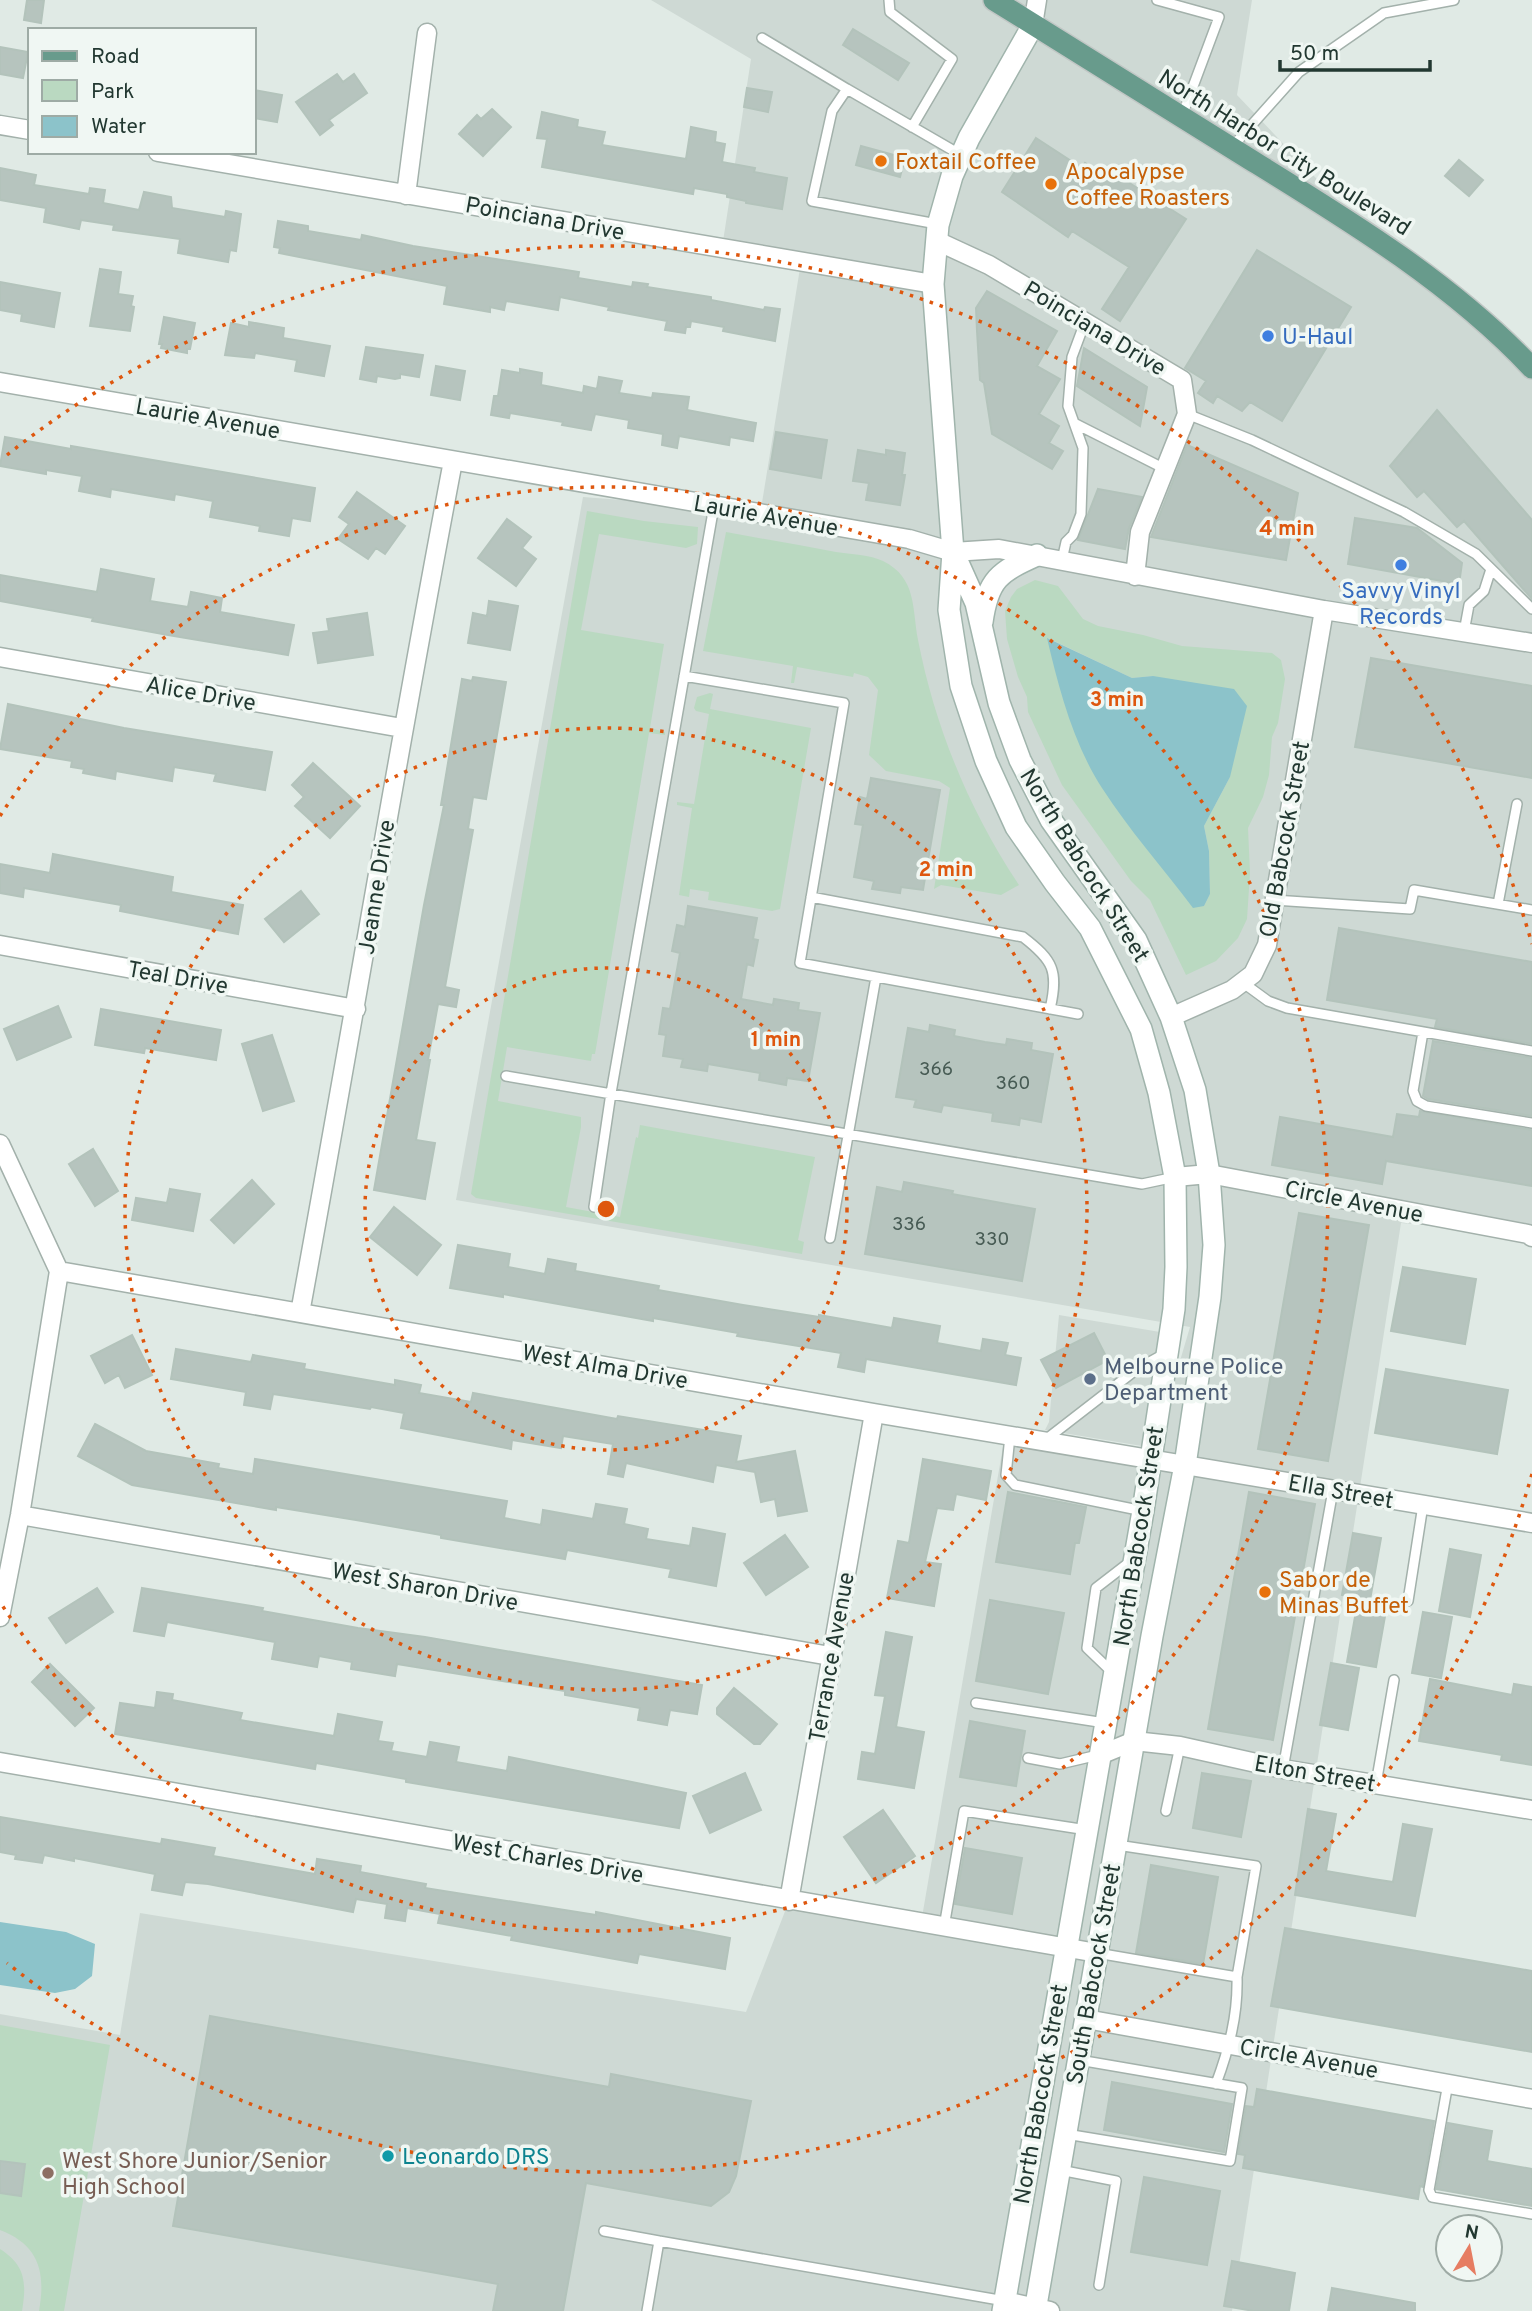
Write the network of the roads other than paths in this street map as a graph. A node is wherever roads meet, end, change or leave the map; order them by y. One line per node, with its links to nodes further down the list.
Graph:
1 (889, 0): 14 (lane)
2 (994, 0): 8 (main road, North Harbor City Boulevard)
3 (1037, 0): 8 (street)
4 (1157, 0): 12 (lane)
5 (1383, 0): 7 (lane)
6 (1454, 0): 7 (lane)
7 (1384, 13): 16 (lane)
8 (1034, 24): 12 (main road, North Harbor City Boulevard); 18 (main road, North Babcock Street)
9 (427, 33): 19 (street)
10 (762, 38): 11 (lane)
11 (847, 89): 14 (lane); 20 (lane)
12 (1182, 117): 16 (main road, North Harbor City Boulevard)
13 (0, 125): 15 (street)
14 (912, 127): 18 (lane)
15 (28, 130)
16 (1231, 148): 23 (main road, North Harbor City Boulevard)
17 (170, 154): 19 (street, Poinciana Drive)
18 (961, 155): 20 (main road, North Babcock Street)
19 (406, 195): 21 (street, Poinciana Drive)
20 (938, 233): 21 (main road, North Babcock Street); 22 (street, Poinciana Drive)
21 (933, 284): 30 (main road, North Babcock Street)
22 (1085, 322): 25 (street, Poinciana Drive); 26 (lane)
23 (1532, 368)
24 (0, 382): 27 (street, Laurie Avenue)
25 (1187, 414): 28 (street); 33 (lane)
26 (1076, 424): 28 (lane); 32 (lane)
27 (453, 461): 29 (street, Laurie Avenue); 42 (street, Jeanne Drive)
28 (1165, 469): 34 (street)
29 (714, 506): 30 (street, Laurie Avenue); 41 (lane)
30 (953, 552): 31 (street, Laurie Avenue); 37 (main road, North Babcock Street); 63 (main road, North Babcock Street)
31 (1037, 555): 32 (street, Laurie Avenue); 37 (main road)
32 (1062, 560): 34 (street, Laurie Avenue)
33 (1491, 569): 35 (lane); 38 (lane)
34 (1135, 576): 36 (street, Laurie Avenue)
35 (1532, 609)
36 (1324, 610): 38 (street, Laurie Avenue); 45 (street, Old Babcock Street)
37 (982, 628): 54 (main road, North Babcock Street)
38 (1464, 632): 39 (street, Laurie Avenue)
39 (1532, 643)
40 (0, 657): 42 (street, Alice Drive)
41 (684, 676): 44 (lane); 58 (lane)
42 (402, 728): 51 (street, Jeanne Drive)
43 (1517, 804): 46 (lane)
44 (811, 897): 49 (lane); 52 (lane)
45 (1274, 900): 46 (lane); 50 (street, Old Babcock Street)
46 (1498, 904): 47 (lane)
47 (1532, 910)
48 (0, 945): 51 (street, Teal Drive)
49 (876, 977): 52 (lane); 60 (lane)
50 (1242, 982): 54 (street, Old Babcock Street); 55 (lane)
51 (356, 1009): 68 (street, Jeanne Drive)
52 (1050, 1009): 53 (lane)
53 (1079, 1014)
54 (1171, 1017): 62 (main road, North Babcock Street)
55 (1423, 1032): 56 (lane); 59 (lane)
56 (1532, 1051)
57 (506, 1076): 58 (lane)
58 (611, 1093): 60 (lane); 64 (lane)
59 (1532, 1123)
60 (847, 1133): 63 (lane); 66 (lane)
61 (0, 1144): 67 (street)
62 (1209, 1174): 63 (street, Circle Avenue); 65 (street, Circle Avenue); 74 (main road, North Babcock Street)
63 (1175, 1177): 69 (main road, North Babcock Street)
64 (594, 1207)
65 (1532, 1237)
66 (830, 1238)
67 (59, 1271): 68 (street, West Alma Drive); 78 (street)
68 (300, 1313): 70 (street, West Alma Drive)
69 (1167, 1352): 72 (lane); 73 (main road, North Babcock Street)
70 (874, 1413): 71 (street, West Alma Drive); 84 (street, Terrance Avenue)
71 (1010, 1436): 72 (street, West Alma Drive); 77 (lane)
72 (1044, 1442): 73 (street, West Alma Drive)
73 (1151, 1460): 74 (street, Ella Street); 77 (main road, North Babcock Street)
74 (1185, 1465): 75 (street, Ella Street); 83 (main road, North Babcock Street)
75 (1333, 1490): 76 (street, Ella Street); 94 (lane)
76 (1423, 1505): 79 (street, Ella Street); 81 (lane)
77 (1143, 1511): 80 (main road, North Babcock Street)
78 (20, 1515): 82 (street); 84 (street, West Sharon Drive)
79 (1532, 1523)
80 (1135, 1558): 85 (main road, North Babcock Street); 85 (lane)
81 (1408, 1601)
82 (0, 1617)
83 (1152, 1636): 89 (main road, South Babcock Street)
84 (830, 1656): 100 (street, Terrance Avenue)
85 (1115, 1675): 88 (main road, North Babcock Street)
86 (1394, 1680): 95 (lane)
87 (976, 1703): 88 (lane)
88 (1106, 1723): 91 (main road, North Babcock Street)
89 (1134, 1741): 90 (street, Elton Street); 91 (street, Elton Street); 99 (main road, South Babcock Street)
90 (1180, 1746): 94 (street, Elton Street); 97 (lane)
91 (1100, 1755): 92 (lane); 98 (main road, North Babcock Street)
92 (1028, 1758)
93 (0, 1762): 100 (street, West Charles Drive)
94 (1283, 1769): 95 (street, Elton Street)
95 (1376, 1784): 96 (street, Elton Street)
96 (1532, 1810)
97 (1166, 1811)
98 (1087, 1830): 101 (lane); 102 (main road, North Babcock Street)
99 (1116, 1845): 103 (main road, South Babcock Street); 104 (lane)
100 (789, 1901): 101 (street, West Charles Drive)
101 (944, 1927): 102 (street, West Charles Drive)
102 (1066, 1947): 103 (street, West Charles Drive); 117 (main road, North Babcock Street)
103 (1097, 1952): 104 (lane); 105 (main road, South Babcock Street)
104 (1237, 1978): 106 (lane)
105 (1086, 2019): 106 (street, Circle Avenue); 107 (main road, South Babcock Street)
106 (1230, 2044): 108 (lane); 109 (street, Circle Avenue)
107 (1079, 2060): 108 (lane); 111 (main road, South Babcock Street)
108 (1216, 2084): 111 (lane)
109 (1448, 2084): 110 (street, Circle Avenue); 113 (lane)
110 (1532, 2099)
111 (1066, 2134): 112 (main road, South Babcock Street)
112 (1060, 2170): 116 (lane); 118 (main road, South Babcock Street)
113 (1532, 2214)
114 (604, 2231): 115 (lane)
115 (659, 2241): 117 (lane); 119 (lane)
116 (1099, 2285)
117 (1004, 2306): 118 (street)
118 (1040, 2310)
119 (647, 2311)

